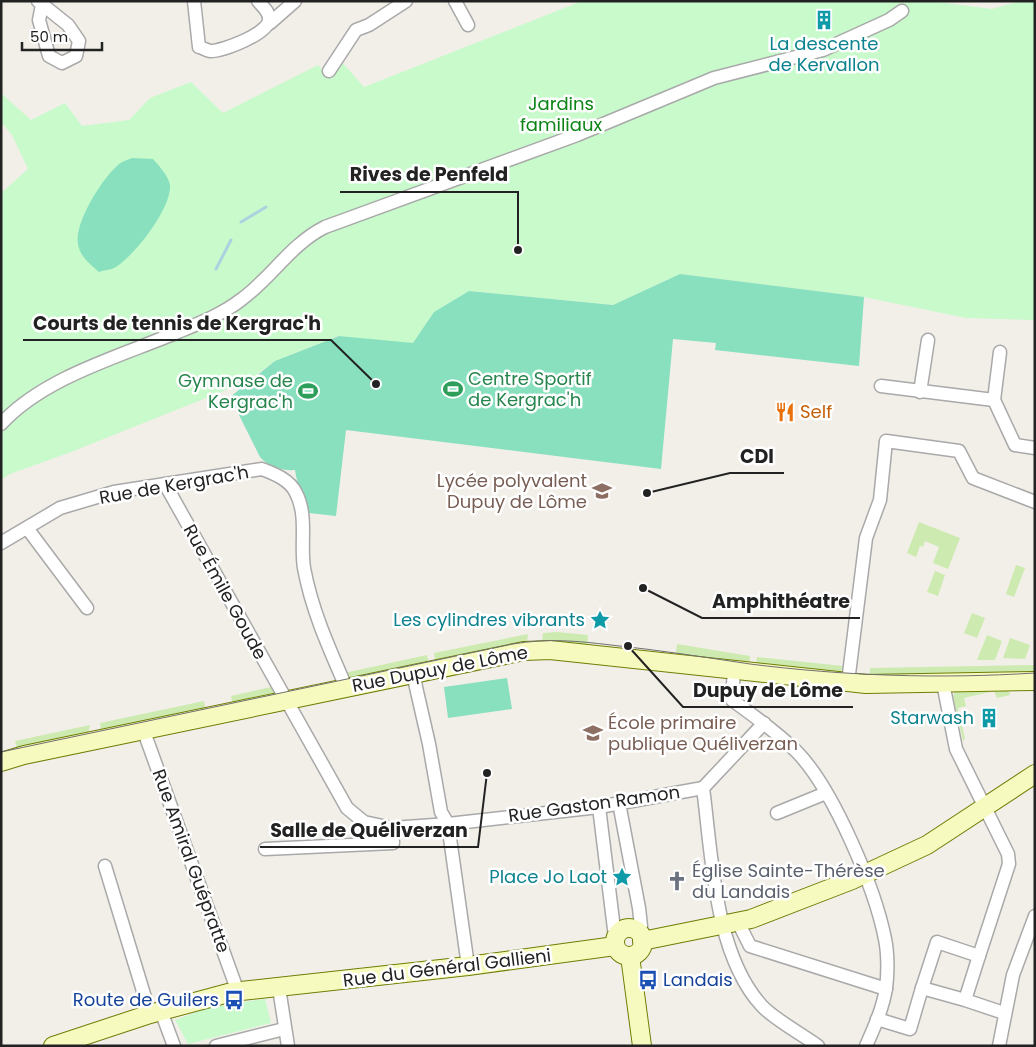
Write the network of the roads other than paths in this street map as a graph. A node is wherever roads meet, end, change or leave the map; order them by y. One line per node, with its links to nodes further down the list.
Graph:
1 (194, 1): 7 (street)
2 (258, 1): 7 (street)
3 (295, 1): 7 (street)
4 (406, 1): 9 (street)
5 (455, 1): 8 (street)
6 (902, 11): 15 (street)
7 (270, 23)
8 (468, 25)
9 (330, 71)
10 (928, 340): 13 (street)
11 (1000, 352): 14 (street)
12 (881, 386): 13 (street)
13 (920, 392): 14 (street)
14 (994, 400): 16 (street)
15 (1, 424)
16 (1035, 448)
17 (165, 484): 19 (street, Rue de Kergrac'h); 27 (street, Rue de Kergrac'h); 28 (street, Rue Émile Goude)
18 (1035, 502): 25 (street)
19 (27, 528): 20 (street, Rue de Kergrac'h); 21 (street)
20 (1, 544)
21 (87, 608)
22 (734, 670): 23 (main road, Rue Dupuy de Lôme); 25 (main road, Rue Dupuy de Lôme); 29 (street)
23 (413, 674): 27 (main road, Rue Dupuy de Lôme); 39 (street)
24 (1035, 681): 26 (main road, Rue Dupuy de Lôme)
25 (848, 682): 26 (main road, Rue Dupuy de Lôme)
26 (943, 683): 37 (street)
27 (346, 687): 28 (main road, Rue Dupuy de Lôme)
28 (285, 700): 30 (main road, Rue Dupuy de Lôme); 40 (street, Rue Gaston Ramon)
29 (764, 723): 33 (street, Rue Gaston Ramon); 34 (street)
30 (143, 729): 31 (main road, Rue Dupuy de Lôme); 55 (street, Rue Amiral Guépratte)
31 (1, 762)
32 (1035, 774): 37 (main road, Rue du Général Gallieni)
33 (703, 788): 35 (street, Rue Gaston Ramon); 45 (street)
34 (826, 793): 38 (street); 43 (street)
35 (619, 803): 36 (street, Rue Gaston Ramon); 46 (street)
36 (599, 807): 39 (street, Rue Gaston Ramon); 48 (street)
37 (984, 807): 43 (main road, Rue du Général Gallieni); 50 (street)
38 (777, 813)
39 (448, 824): 40 (street, Rue Gaston Ramon); 51 (street)
40 (392, 828): 41 (street)
41 (265, 849)
42 (105, 866): 57 (street)
43 (866, 874): 45 (main road, Rue du Général Gallieni); 53 (street)
44 (1035, 916): 47 (street)
45 (731, 924): 46 (main road, Rue du Général Gallieni); 53 (street); 66 (street)
46 (640, 936): 48 (main road, Rue du Général Gallieni); 49 (main road)
47 (1031, 936): 58 (street)
48 (616, 940): 49 (main road); 51 (main road, Rue du Général Gallieni)
49 (630, 956): 65 (main road)
50 (979, 956): 54 (street); 56 (street)
51 (468, 966): 52 (main road, Rue du Général Gallieni)
52 (279, 988): 55 (main road, Rue du Général Gallieni); 60 (street)
53 (886, 988): 59 (street)
54 (922, 988): 56 (street); 59 (street)
55 (238, 992): 57 (main road, Rue du Général Gallieni)
56 (965, 1000): 58 (street)
57 (156, 1012): 61 (main road, Rue du Général Gallieni); 62 (street)
58 (1004, 1013): 68 (street)
59 (878, 1019): 67 (street)
60 (284, 1029): 63 (street); 64 (street)
61 (53, 1046)
62 (174, 1046)
63 (216, 1046)
64 (288, 1046)
65 (642, 1046)
66 (818, 1046)
67 (866, 1046)
68 (999, 1046)

